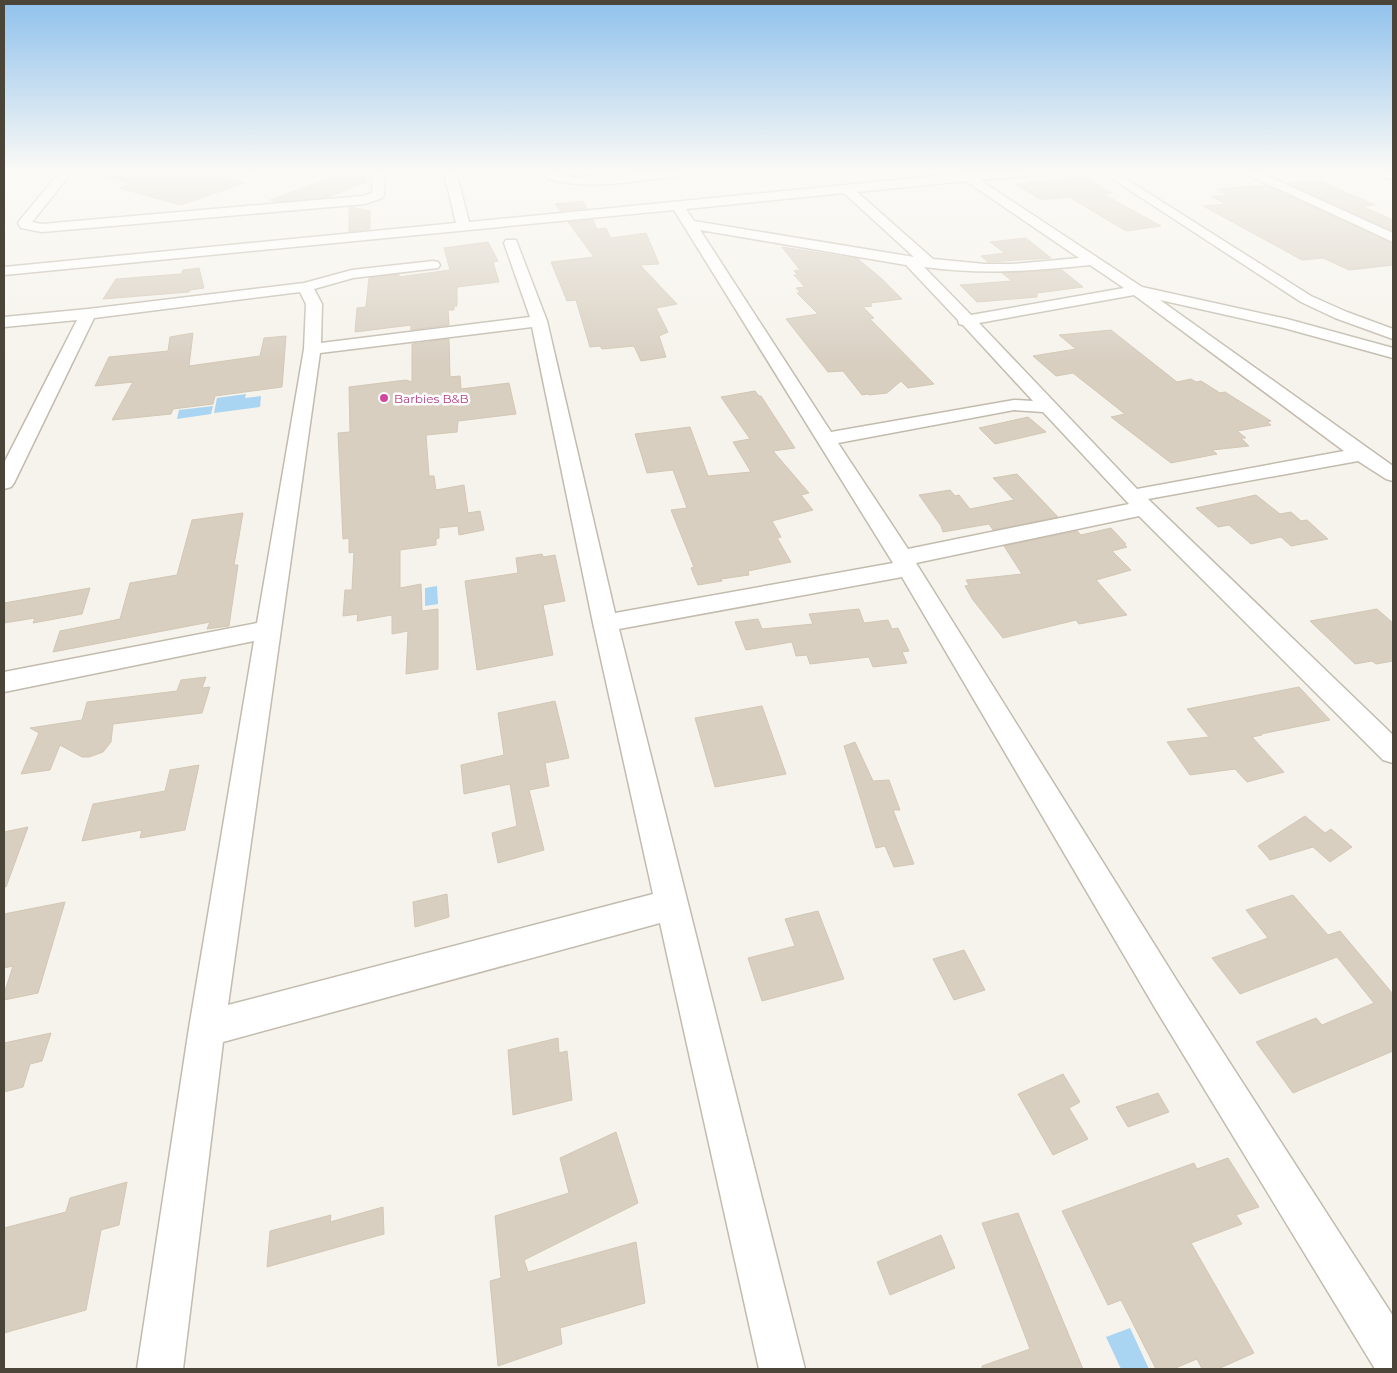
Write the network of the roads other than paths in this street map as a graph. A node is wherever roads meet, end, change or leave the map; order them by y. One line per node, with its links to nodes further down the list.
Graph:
1 (165, 236): 9 (street)
2 (331, 236): 9 (street)
3 (697, 236): 27 (street)
4 (790, 236): 11 (street)
5 (902, 236): 12 (street)
6 (1056, 236): 10 (street)
7 (1206, 236): 21 (street)
8 (511, 244): 18 (street)
9 (156, 256): 14 (street)
10 (1092, 260): 12 (street); 16 (street)
11 (911, 261): 12 (street); 19 (street)
12 (929, 263)
13 (434, 265): 15 (street)
14 (4, 271)
15 (305, 287): 17 (street); 22 (street)
16 (1137, 290): 19 (street); 23 (street); 28 (street)
17 (88, 314): 20 (street); 30 (street)
18 (539, 321): 22 (street); 33 (street)
19 (965, 321): 24 (street)
20 (4, 322)
21 (1393, 334)
22 (312, 349): 34 (street)
23 (1393, 353)
24 (1031, 390): 25 (street); 26 (street)
25 (1014, 405): 26 (street); 27 (street)
26 (1047, 407): 31 (street)
27 (826, 439): 32 (street)
28 (1361, 454): 29 (street); 31 (street)
29 (1393, 475)
30 (4, 483)
31 (1138, 502): 32 (street); 36 (street)
32 (905, 563): 33 (street); 39 (street)
33 (605, 623): 37 (street)
34 (270, 629): 35 (street); 38 (street)
35 (4, 682)
36 (1393, 752)
37 (672, 904): 38 (street); 41 (street)
38 (207, 1028): 40 (street)
39 (1393, 1356)
40 (160, 1369)
41 (782, 1369)

